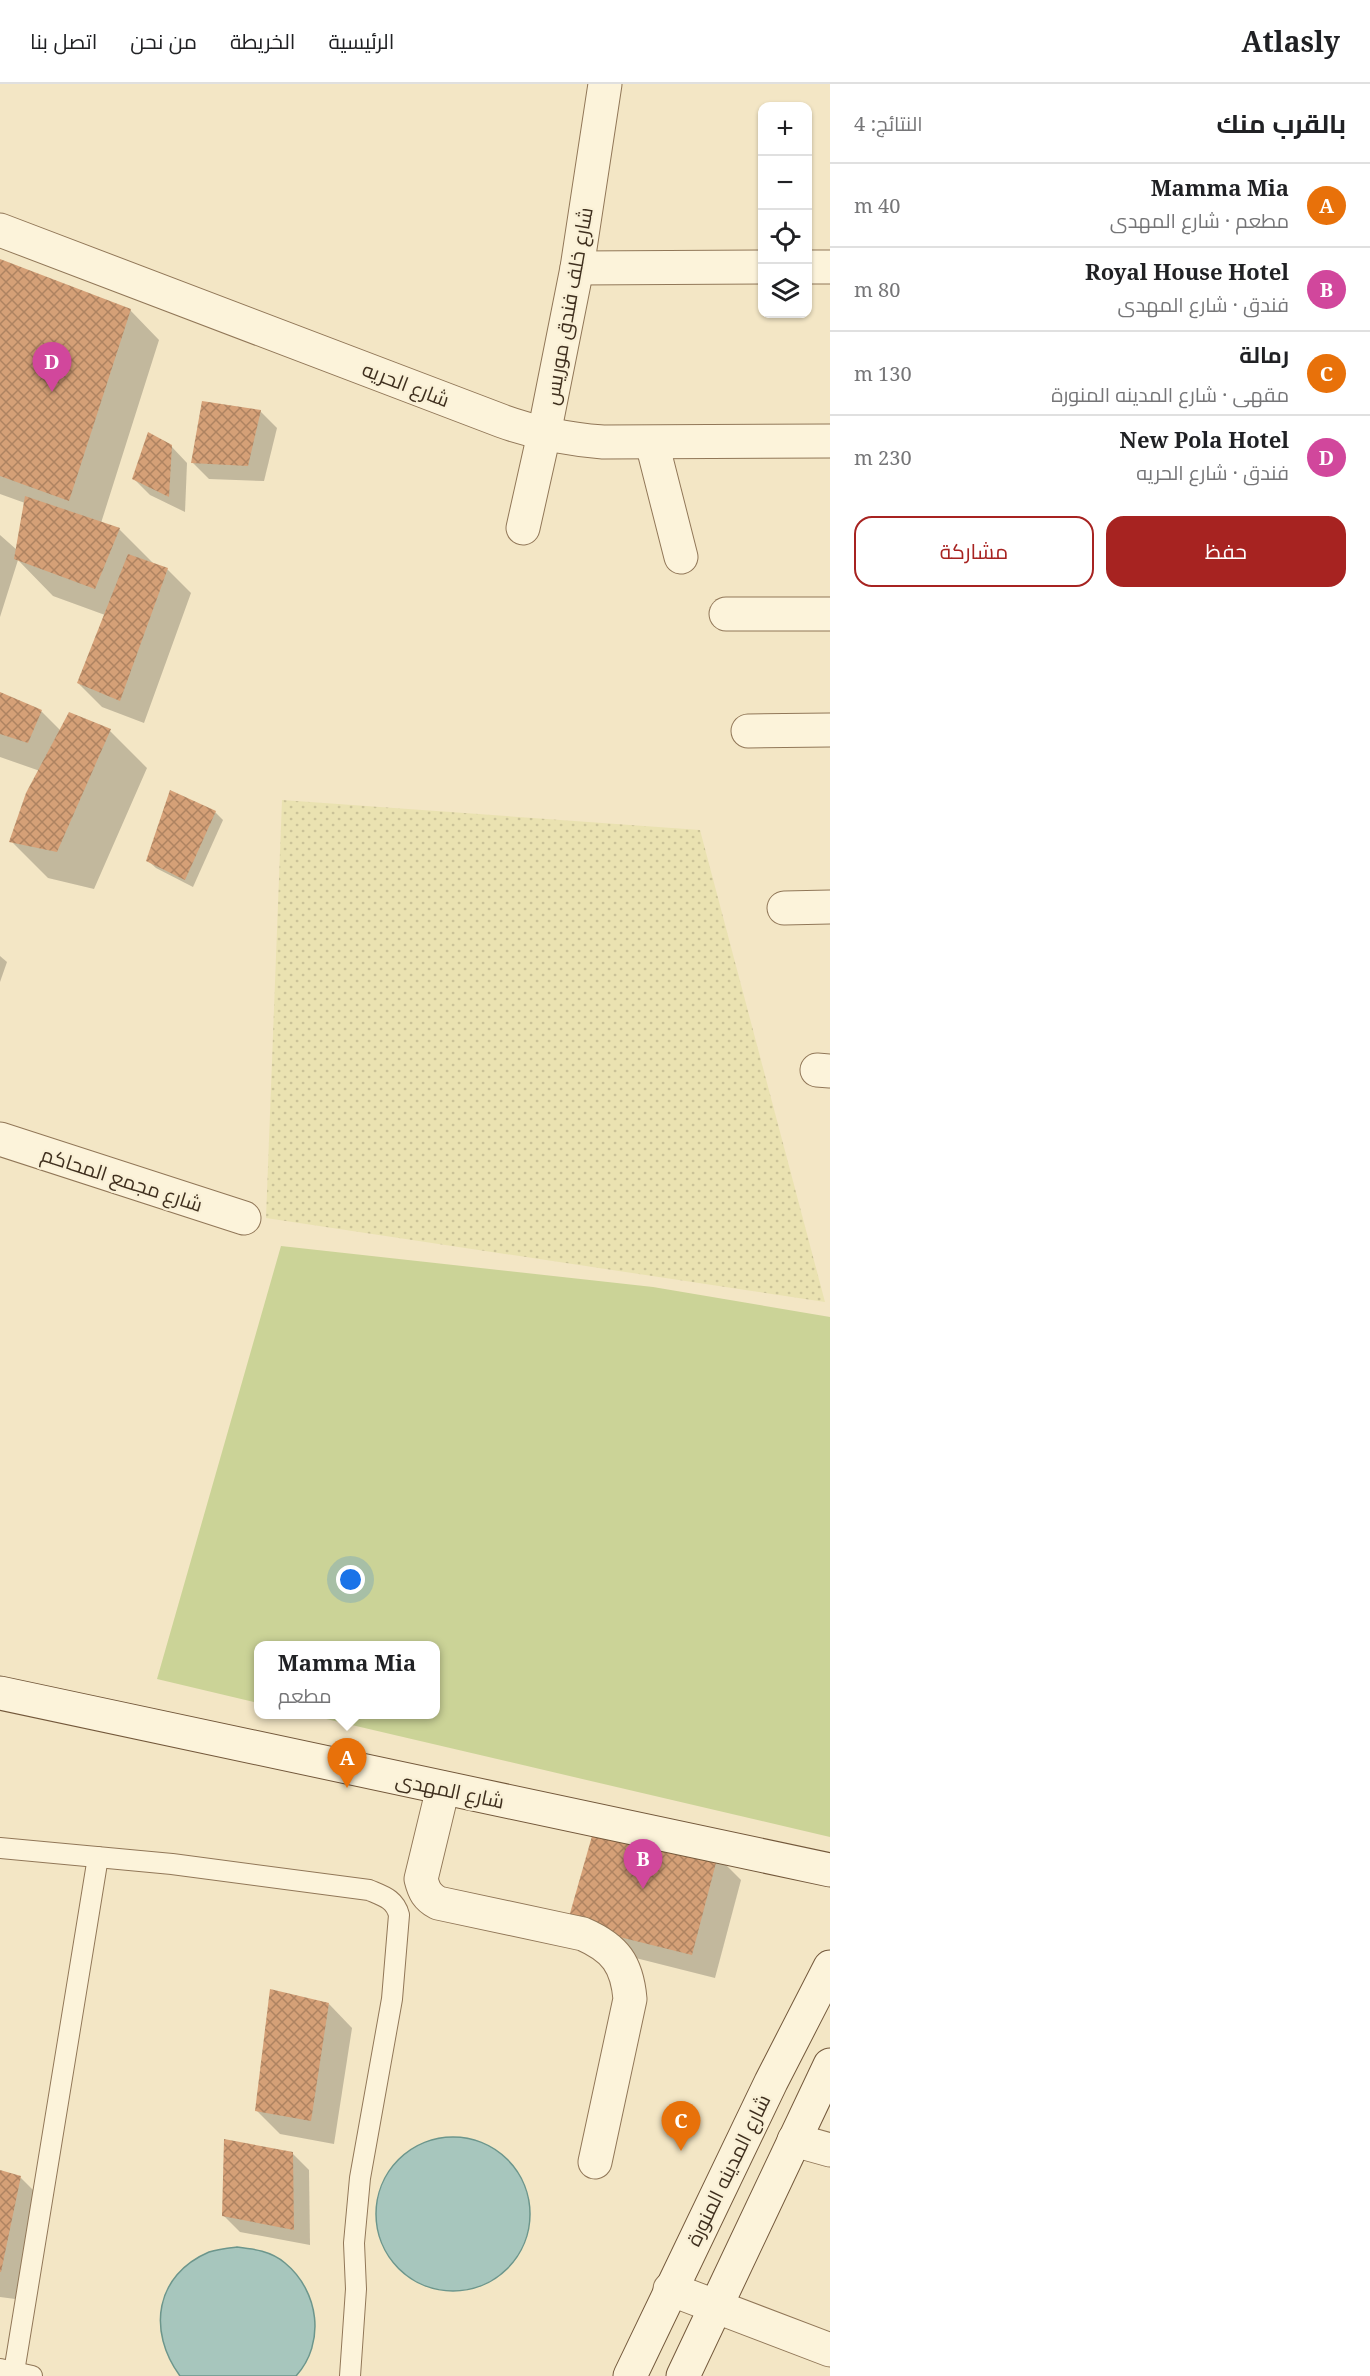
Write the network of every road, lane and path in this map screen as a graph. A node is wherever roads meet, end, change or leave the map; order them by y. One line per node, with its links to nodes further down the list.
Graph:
1 (605, 84): 3 (street, شارع خلف فندق موريس)
2 (0, 230): 7 (street, شارع الحريه)
3 (577, 267): 4 (street); 7 (street, شارع خلف فندق موريس)
4 (758, 267)
5 (812, 267): 6 (street)
6 (830, 267)
7 (544, 434): 9 (street, شارع الحريه); 10 (street, شارع خلف فندق موريس)
8 (830, 441): 9 (street, شارع الحريه)
9 (652, 443): 11 (street)
10 (523, 528)
11 (681, 557)
12 (726, 614): 13 (street)
13 (830, 614)
14 (830, 730): 15 (street)
15 (748, 731)
16 (830, 907): 17 (street)
17 (784, 908)
18 (0, 1139): 19 (street, شارع مجمع المحاكم)
19 (244, 1218)
20 (0, 1693): 21 (street, شارع المهدى)
21 (443, 1788): 24 (street, شارع المهدى); 29 (street)
22 (0, 1848): 23 (lane)
23 (98, 1857): 33 (lane); 34 (lane)
24 (830, 1870)
25 (830, 1967): 30 (street, شارع المدينه المنورة)
26 (830, 2065): 27 (street)
27 (794, 2140): 28 (street); 31 (street)
28 (830, 2150)
29 (595, 2162)
30 (670, 2289): 31 (street); 35 (street, شارع المدينه المنورة)
31 (716, 2307): 32 (street); 36 (street)
32 (830, 2350)
33 (15, 2372)
34 (350, 2376)
35 (630, 2376)
36 (683, 2376)

